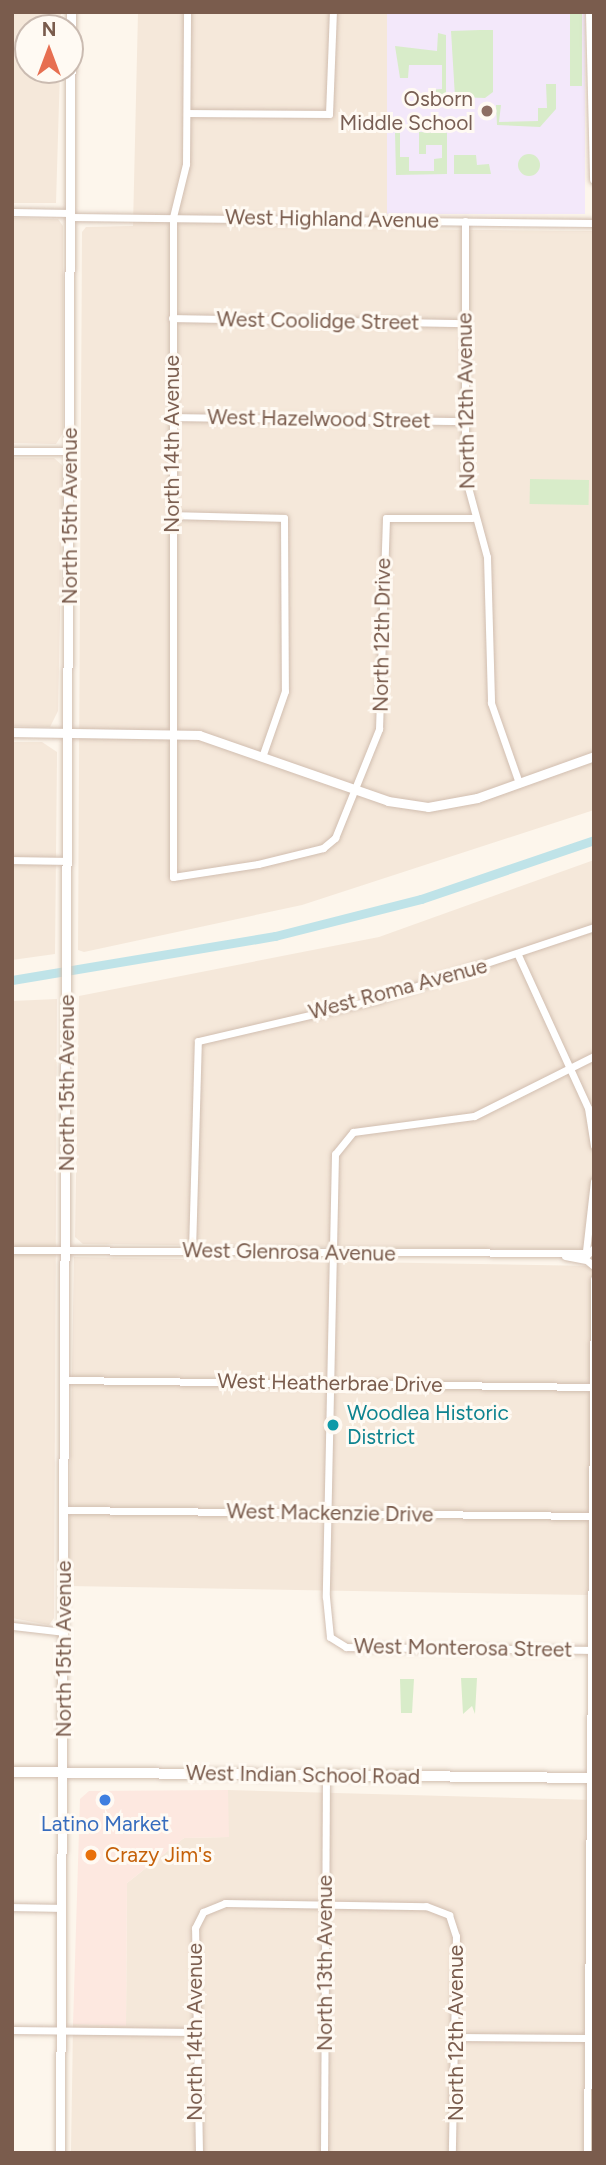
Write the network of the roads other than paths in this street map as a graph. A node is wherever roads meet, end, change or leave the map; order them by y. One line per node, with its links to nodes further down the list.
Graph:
1 (71, 12): 8 (street, North 15th Avenue)
2 (187, 12): 5 (street, North 14th Avenue)
3 (333, 12): 5 (street)
4 (590, 12): 6 (street)
5 (187, 113): 9 (street, North 14th Avenue)
6 (594, 179)
7 (12, 212): 8 (street, West Highland Avenue)
8 (71, 215): 9 (street, West Highland Avenue); 17 (street, North 15th Avenue)
9 (173, 217): 10 (street, West Highland Avenue); 12 (street, North 14th Avenue)
10 (465, 221): 11 (street, West Highland Avenue); 13 (street, North 12th Avenue)
11 (594, 223)
12 (172, 318): 13 (street, West Coolidge Street); 14 (street, North 14th Avenue)
13 (464, 323): 15 (street, North 12th Avenue)
14 (172, 417): 15 (street, West Hazelwood Street); 18 (street, North 14th Avenue)
15 (465, 421): 19 (street, North 12th Avenue)
16 (12, 451): 17 (street)
17 (70, 451): 21 (street, North 15th Avenue)
18 (173, 514): 22 (street, North 14th Avenue); 23 (street)
19 (472, 518): 25 (street, North 12th Avenue); 26 (street, North 12th Drive)
20 (12, 732): 21 (street)
21 (68, 732): 22 (street); 28 (street, North 15th Avenue)
22 (171, 733): 23 (street); 29 (street, North 14th Avenue)
23 (263, 754): 26 (street)
24 (594, 756): 25 (street)
25 (519, 783): 26 (street)
26 (356, 790): 29 (street, North 12th Drive)
27 (12, 860): 28 (street)
28 (68, 861): 39 (street, North 15th Avenue)
29 (171, 880)
30 (594, 927): 31 (street, West Roma Avenue)
31 (518, 955): 33 (street); 40 (street, West Roma Avenue)
32 (594, 1056): 33 (street)
33 (568, 1070): 34 (street); 41 (street)
34 (594, 1133): 35 (street)
35 (594, 1146)
36 (594, 1181): 37 (street)
37 (593, 1230): 42 (street)
38 (12, 1250): 39 (street, West Glenrosa Avenue)
39 (66, 1250): 40 (street, West Glenrosa Avenue); 44 (street, North 15th Avenue)
40 (192, 1251): 41 (street, West Glenrosa Avenue)
41 (331, 1253): 42 (street, West Glenrosa Avenue); 45 (street)
42 (588, 1257): 43 (street)
43 (593, 1281): 46 (street)
44 (66, 1380): 45 (street, West Heatherbrae Drive); 47 (street, North 15th Avenue)
45 (329, 1383): 46 (street, West Heatherbrae Drive); 48 (street)
46 (593, 1387): 49 (street)
47 (65, 1510): 48 (street, West Mackenzie Drive); 51 (street, North 15th Avenue)
48 (327, 1513): 49 (street, West Mackenzie Drive); 52 (street, West Monterosa Street)
49 (592, 1516): 52 (street)
50 (12, 1626): 51 (street)
51 (64, 1632): 54 (street, North 15th Avenue)
52 (591, 1650): 56 (street)
53 (12, 1772): 54 (main road, West Indian School Road)
54 (63, 1772): 55 (main road, West Indian School Road); 60 (street, North 15th Avenue)
55 (326, 1774): 56 (main road, West Indian School Road); 58 (street, North 13th Avenue)
56 (591, 1778): 57 (street)
57 (590, 1901): 61 (street)
58 (326, 1904): 64 (street, North 14th Avenue); 65 (street, North 12th Avenue); 70 (street, North 13th Avenue)
59 (12, 1907): 60 (street)
60 (62, 1908): 63 (street, North 15th Avenue)
61 (590, 2004): 66 (street)
62 (12, 2030): 63 (street)
63 (61, 2031): 64 (street); 68 (street, North 15th Avenue)
64 (194, 2032): 69 (street, North 14th Avenue)
65 (456, 2037): 66 (street); 71 (street, North 12th Avenue)
66 (587, 2038): 67 (street)
67 (590, 2106): 72 (street)
68 (60, 2153)
69 (199, 2153)
70 (324, 2153)
71 (452, 2153)
72 (587, 2153)

